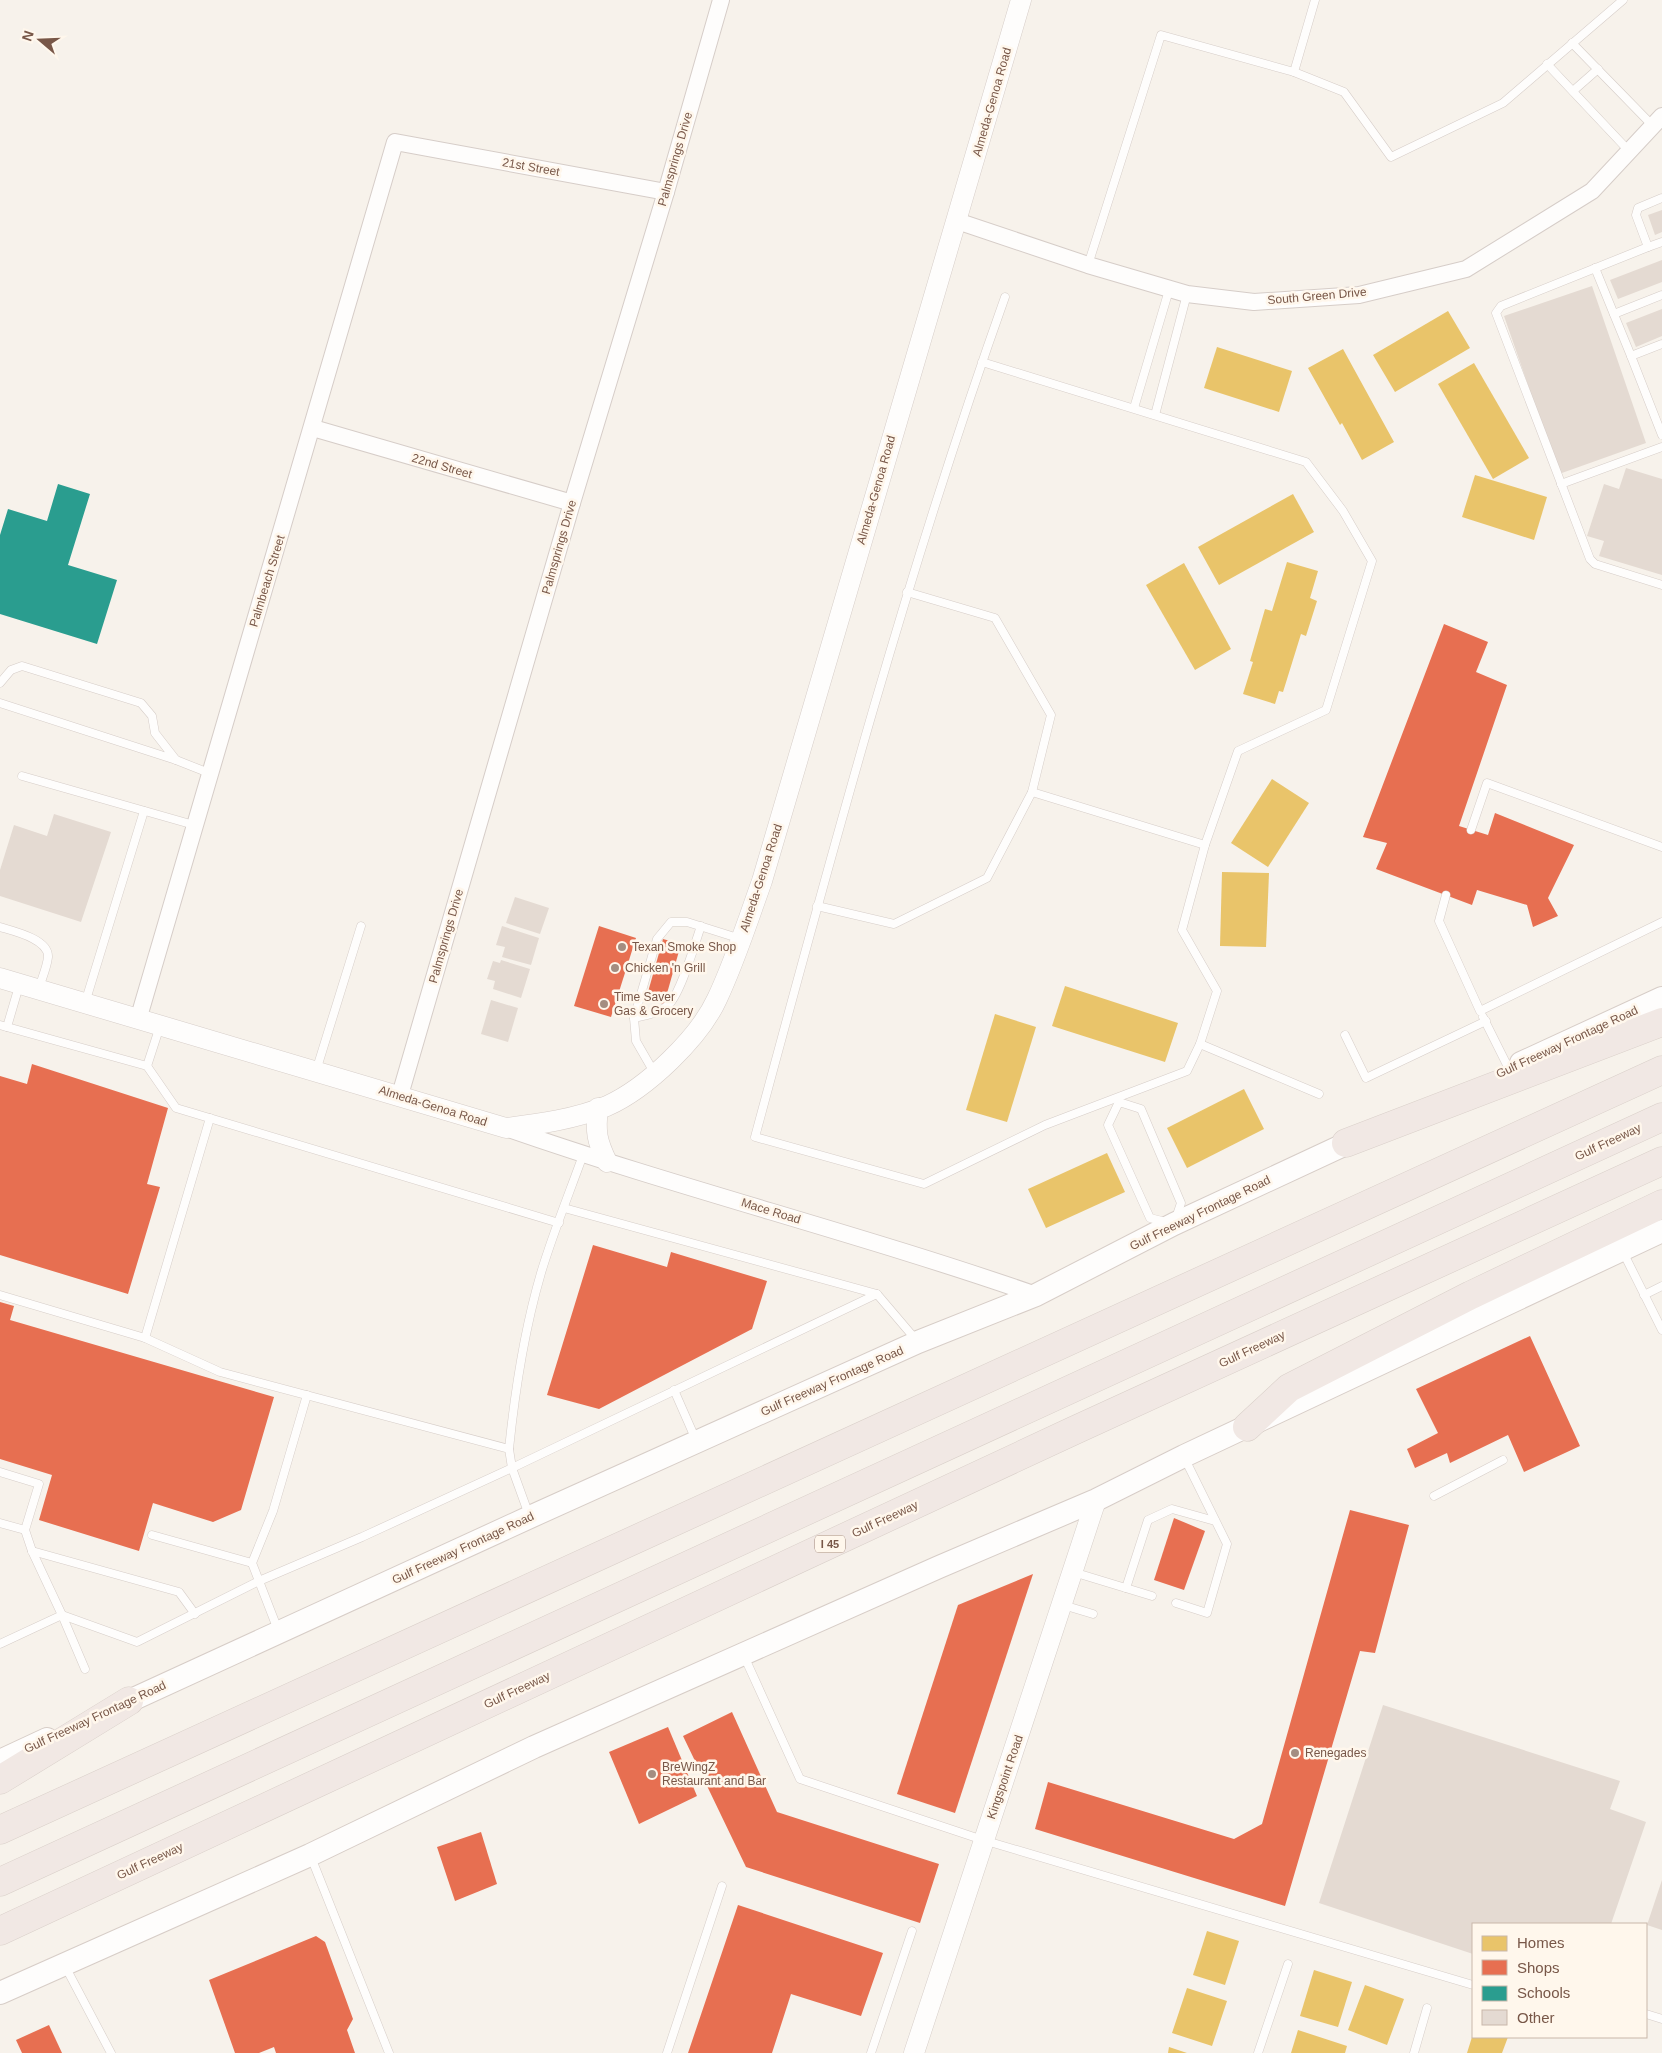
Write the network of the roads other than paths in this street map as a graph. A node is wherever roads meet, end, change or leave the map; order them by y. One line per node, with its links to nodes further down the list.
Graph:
1 (721, 0): 13 (street, Palmsprings Drive)
2 (1021, 0): 15 (street, Almeda-Genoa Road)
3 (1315, 0): 8 (lane)
4 (1623, 0): 5 (lane)
5 (1572, 43): 6 (lane); 7 (lane)
6 (1548, 64): 8 (lane); 9 (lane)
7 (1598, 70): 9 (lane); 10 (lane)
8 (1294, 72): 18 (lane)
9 (1573, 91): 12 (lane)
10 (1658, 121): 12 (street, South Green Drive)
11 (395, 142): 13 (street, 21st Street); 30 (street, Palmbeach Street)
12 (1629, 151): 21 (street, South Green Drive)
13 (666, 192): 34 (street, Palmsprings Drive)
14 (1662, 198): 17 (lane)
15 (958, 221): 18 (street, South Green Drive); 54 (street, Almeda-Genoa Road)
16 (1662, 242): 17 (lane)
17 (1648, 247): 19 (lane)
18 (1088, 265): 20 (street, South Green Drive)
19 (1595, 268): 24 (lane); 33 (lane)
20 (1169, 290): 21 (street, South Green Drive); 28 (lane)
21 (1187, 294): 29 (lane)
22 (1662, 295): 24 (lane)
23 (1005, 297): 27 (lane)
24 (1614, 314): 26 (lane)
25 (1662, 344): 26 (lane)
26 (1631, 356): 31 (lane)
27 (982, 362): 28 (lane); 36 (lane)
28 (1134, 408): 29 (lane)
29 (1155, 415): 46 (lane)
30 (313, 428): 34 (street, 22nd Street); 40 (street, Palmbeach Street)
31 (1662, 436)
32 (1662, 447): 33 (lane)
33 (1561, 484): 35 (lane)
34 (572, 503): 74 (street, Palmsprings Drive)
35 (1662, 584)
36 (907, 592): 42 (lane); 49 (lane)
37 (0, 683): 39 (lane)
38 (0, 703): 39 (lane)
39 (176, 760): 40 (lane)
40 (209, 773): 44 (street, Palmbeach Street)
41 (22, 776): 43 (lane)
42 (1032, 792): 46 (lane); 49 (lane)
43 (144, 811): 44 (lane); 58 (lane)
44 (194, 826): 61 (street, Palmbeach Street)
45 (1472, 830): 47 (lane)
46 (1205, 845): 67 (lane)
47 (1662, 848)
48 (1446, 895): 59 (lane)
49 (817, 906): 75 (lane)
50 (1662, 922): 59 (lane)
51 (361, 926): 71 (lane)
52 (701, 926): 54 (lane); 60 (lane); 60 (lane)
53 (0, 927): 56 (lane)
54 (741, 939): 72 (street, Almeda-Genoa Road)
55 (0, 978): 56 (street, Almeda-Genoa Road)
56 (30, 987): 58 (street, Almeda-Genoa Road); 64 (lane)
57 (1662, 998): 69 (main road, Gulf Freeway Frontage Road)
58 (85, 1003): 61 (street, Almeda-Genoa Road)
59 (1480, 1010): 62 (lane)
60 (634, 1018): 72 (lane)
61 (138, 1020): 65 (street, Almeda-Genoa Road)
62 (1486, 1021): 66 (lane); 69 (lane)
63 (1662, 1022): 80 (highway)
64 (3, 1026): 68 (lane)
65 (160, 1026): 68 (lane); 71 (street, Almeda-Genoa Road)
66 (1345, 1035)
67 (1200, 1044): 73 (lane); 75 (lane)
68 (147, 1066): 78 (lane)
69 (1509, 1069): 80 (main road, Gulf Freeway Frontage Road)
70 (1662, 1070): 132 (highway)
71 (316, 1071): 74 (street, Almeda-Genoa Road)
72 (655, 1074): 76 (street, Almeda-Genoa Road)
73 (1320, 1094)
74 (400, 1095): 79 (street, Almeda-Genoa Road)
75 (1119, 1100): 87 (lane); 87 (lane)
76 (598, 1108): 79 (street, Almeda-Genoa Road); 83 (street)
77 (1662, 1117): 135 (highway, Gulf Freeway)
78 (210, 1118): 86 (lane); 96 (lane)
79 (506, 1128): 81 (street, Mace Road)
80 (1346, 1143): 87 (main road, Gulf Freeway Frontage Road)
81 (583, 1155): 83 (street, Mace Road); 85 (lane)
82 (1662, 1161): 137 (highway, Gulf Freeway / I 45)
83 (607, 1162): 93 (street, Mace Road)
84 (1662, 1204): 100 (highway)
85 (564, 1208): 86 (lane); 91 (lane)
86 (559, 1224): 102 (lane)
87 (1174, 1224): 93 (main road, Gulf Freeway Frontage Road)
88 (1662, 1231): 89 (main road)
89 (1622, 1250): 94 (lane); 100 (main road)
90 (1662, 1286): 94 (lane)
91 (877, 1294): 97 (lane); 98 (lane)
92 (0, 1295): 96 (lane)
93 (1036, 1295): 97 (main road, Gulf Freeway Frontage Road)
94 (1644, 1295): 95 (lane)
95 (1662, 1330)
96 (145, 1338): 99 (lane)
97 (918, 1342): 101 (main road, Gulf Freeway Frontage Road)
98 (674, 1390): 101 (lane); 105 (lane)
99 (307, 1395): 102 (lane); 115 (lane)
100 (1247, 1427): 103 (main road)
101 (697, 1442): 109 (main road, Gulf Freeway Frontage Road)
102 (509, 1449): 105 (lane)
103 (1184, 1456): 108 (main road); 110 (lane)
104 (1503, 1460): 107 (lane)
105 (512, 1468): 109 (lane); 117 (lane)
106 (0, 1472): 112 (lane)
107 (1434, 1496)
108 (1096, 1500): 116 (street, Kingspoint Road); 127 (main road)
109 (530, 1517): 125 (main road, Gulf Freeway Frontage Road)
110 (1216, 1521): 118 (lane); 120 (lane)
111 (0, 1523): 112 (lane)
112 (25, 1530): 114 (lane)
113 (152, 1535): 115 (lane)
114 (32, 1551): 122 (lane); 124 (lane)
115 (252, 1563): 117 (lane)
116 (1073, 1572): 118 (lane); 121 (street, Kingspoint Road)
117 (259, 1581): 122 (lane); 125 (lane)
118 (1126, 1588): 119 (lane)
119 (1152, 1596)
120 (1176, 1603)
121 (1063, 1605): 123 (lane); 133 (street, Kingspoint Road)
122 (195, 1614): 124 (lane)
123 (1093, 1614)
124 (62, 1615): 126 (lane); 128 (lane)
125 (278, 1632): 129 (main road, Gulf Freeway Frontage Road)
126 (0, 1644)
127 (743, 1654): 133 (lane); 134 (main road)
128 (86, 1669)
129 (129, 1701): 130 (main road, Gulf Freeway Frontage Road); 131 (highway)
130 (0, 1760)
131 (0, 1780)
132 (0, 1830)
133 (983, 1840): 141 (lane); 150 (street, Kingspoint Road)
134 (310, 1855): 139 (main road); 147 (lane)
135 (0, 1882)
136 (722, 1886): 148 (lane)
137 (0, 1931)
138 (912, 1931): 149 (lane)
139 (64, 1964): 142 (main road); 146 (lane)
140 (1288, 1964): 151 (lane)
141 (1472, 1985)
142 (0, 1993)
143 (1428, 2008): 152 (lane)
144 (1647, 2014): 145 (lane)
145 (1662, 2020)
146 (111, 2053)
147 (389, 2053)
148 (667, 2053)
149 (871, 2053)
150 (914, 2053)
151 (1258, 2053)
152 (1414, 2053)

